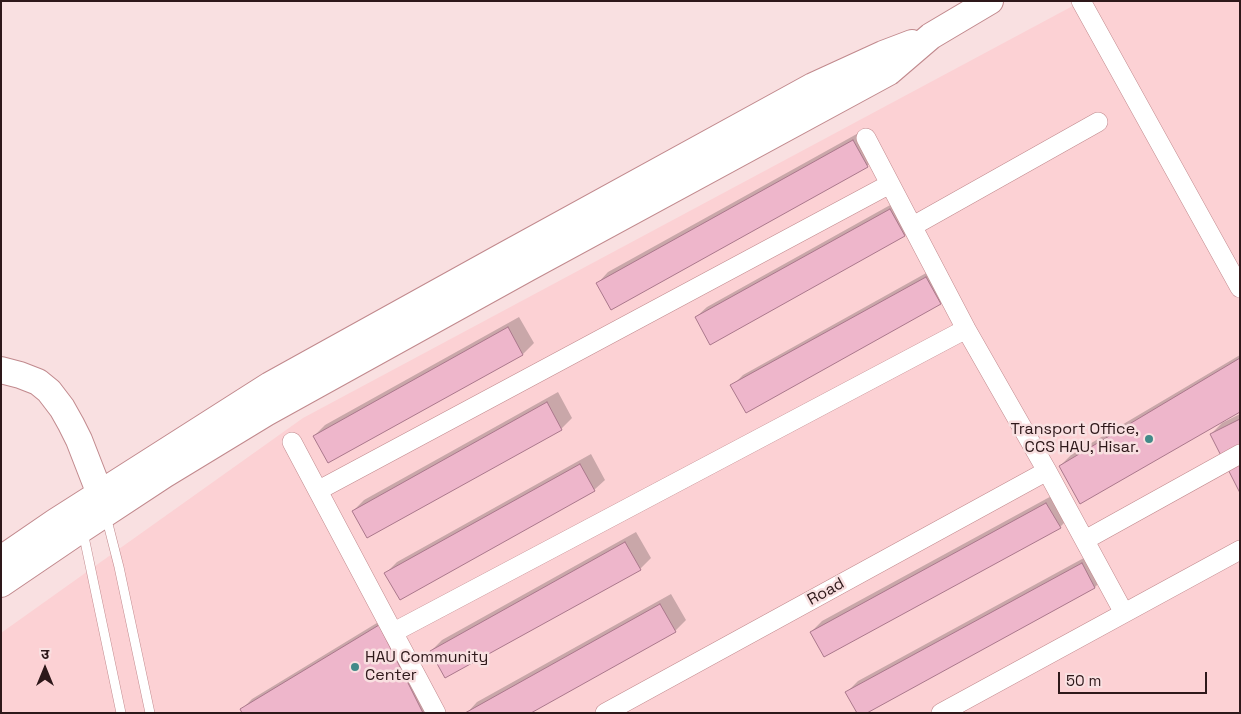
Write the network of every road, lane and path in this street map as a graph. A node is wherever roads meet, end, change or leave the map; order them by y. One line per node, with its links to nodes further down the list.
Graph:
1 (990, 1): 14 (main road)
2 (1081, 1): 7 (street)
3 (1098, 122): 6 (street)
4 (866, 138): 5 (street)
5 (890, 184): 6 (street); 13 (street)
6 (913, 226): 8 (street)
7 (1240, 288)
8 (966, 329): 12 (street); 21 (street)
9 (1, 370): 14 (main road)
10 (292, 442): 13 (street)
11 (1240, 454): 16 (street)
12 (1047, 471): 16 (street); 25 (street, Road)
13 (318, 490): 21 (street)
14 (102, 504): 15 (main road); 23 (lane)
15 (79, 519): 18 (main road); 19 (main road); 22 (lane)
16 (1084, 540): 20 (street)
17 (1240, 550): 20 (street)
18 (1, 559)
19 (1, 584)
20 (1124, 613): 26 (street)
21 (394, 632): 24 (street)
22 (121, 713)
23 (150, 713)
24 (436, 713)
25 (605, 713)
26 (941, 713)

